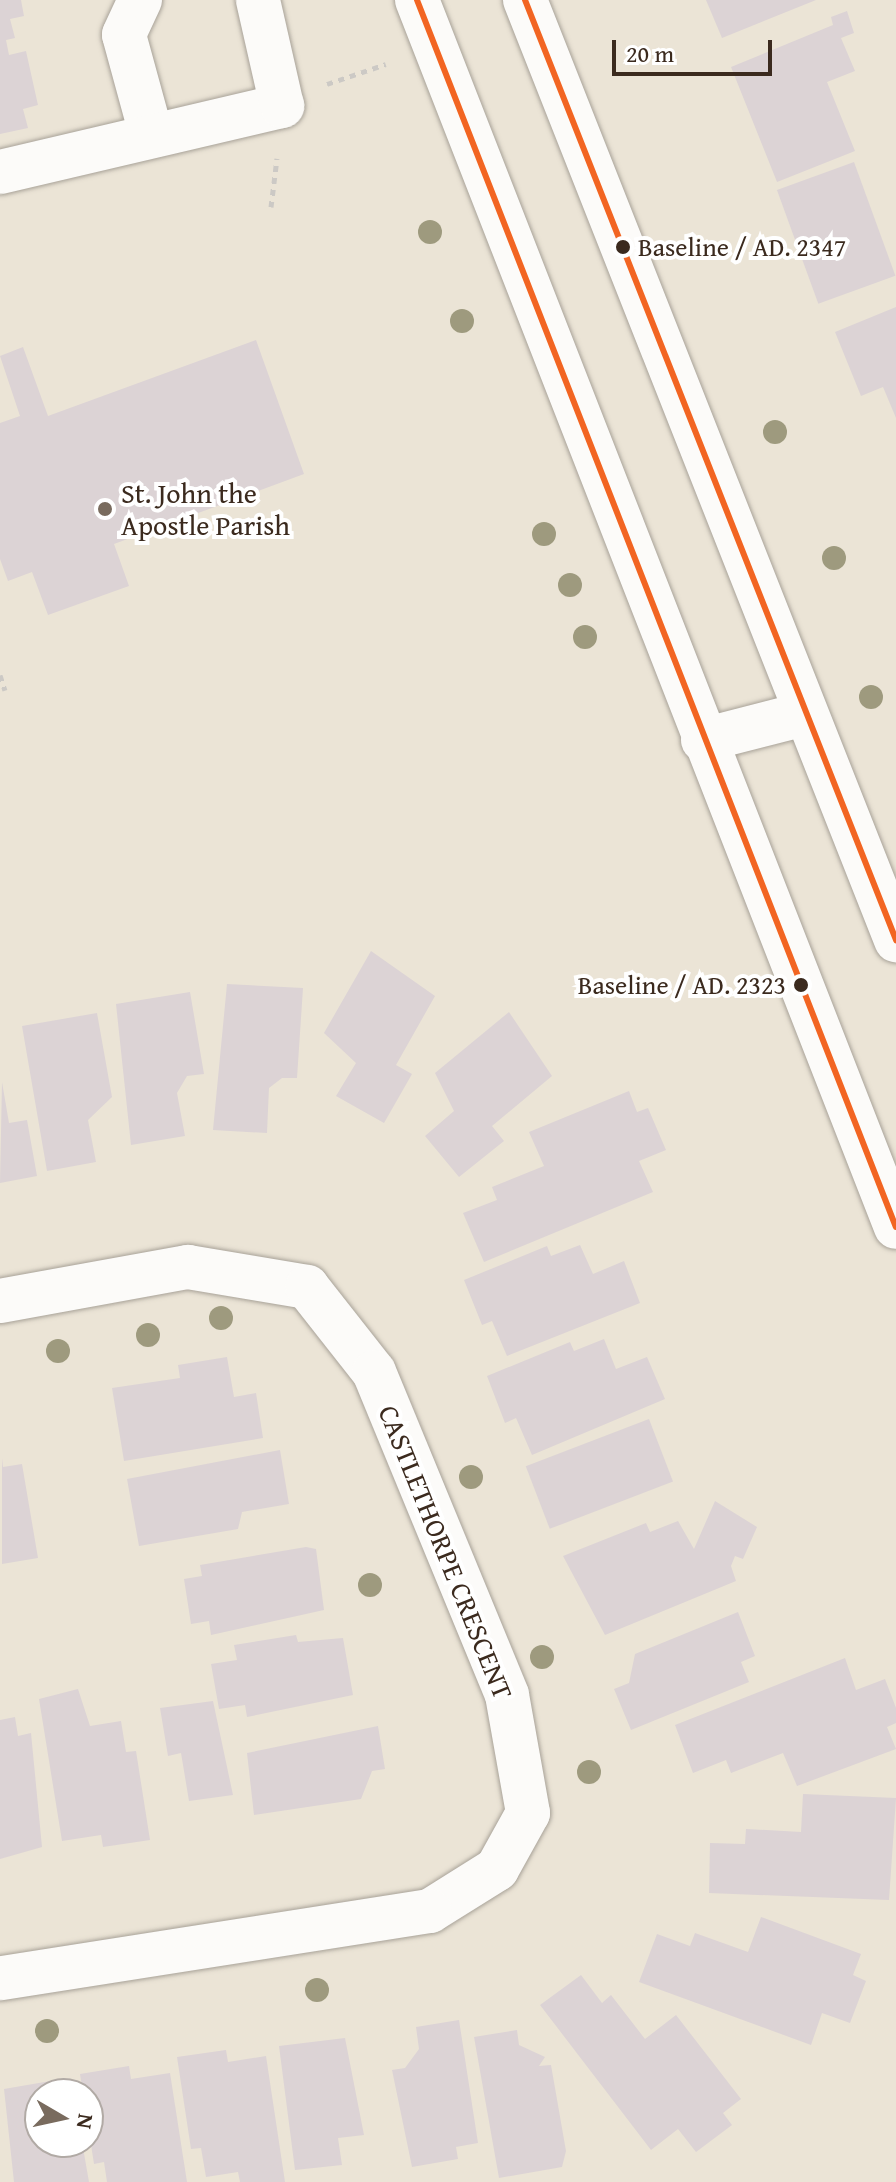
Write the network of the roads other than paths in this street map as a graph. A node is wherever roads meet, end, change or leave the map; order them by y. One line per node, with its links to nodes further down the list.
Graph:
1 (140, 0): 5 (main road)
2 (258, 0): 5 (main road)
3 (417, 0): 8 (main road)
4 (525, 0): 7 (main road)
5 (151, 134): 6 (main road)
6 (0, 172)
7 (804, 714): 8 (main road); 9 (main road)
8 (703, 740): 10 (main road)
9 (896, 940)
10 (896, 1227)
11 (0, 1301): 12 (main road, CASTLETHORPE CRESCENT)
12 (0, 1978)

